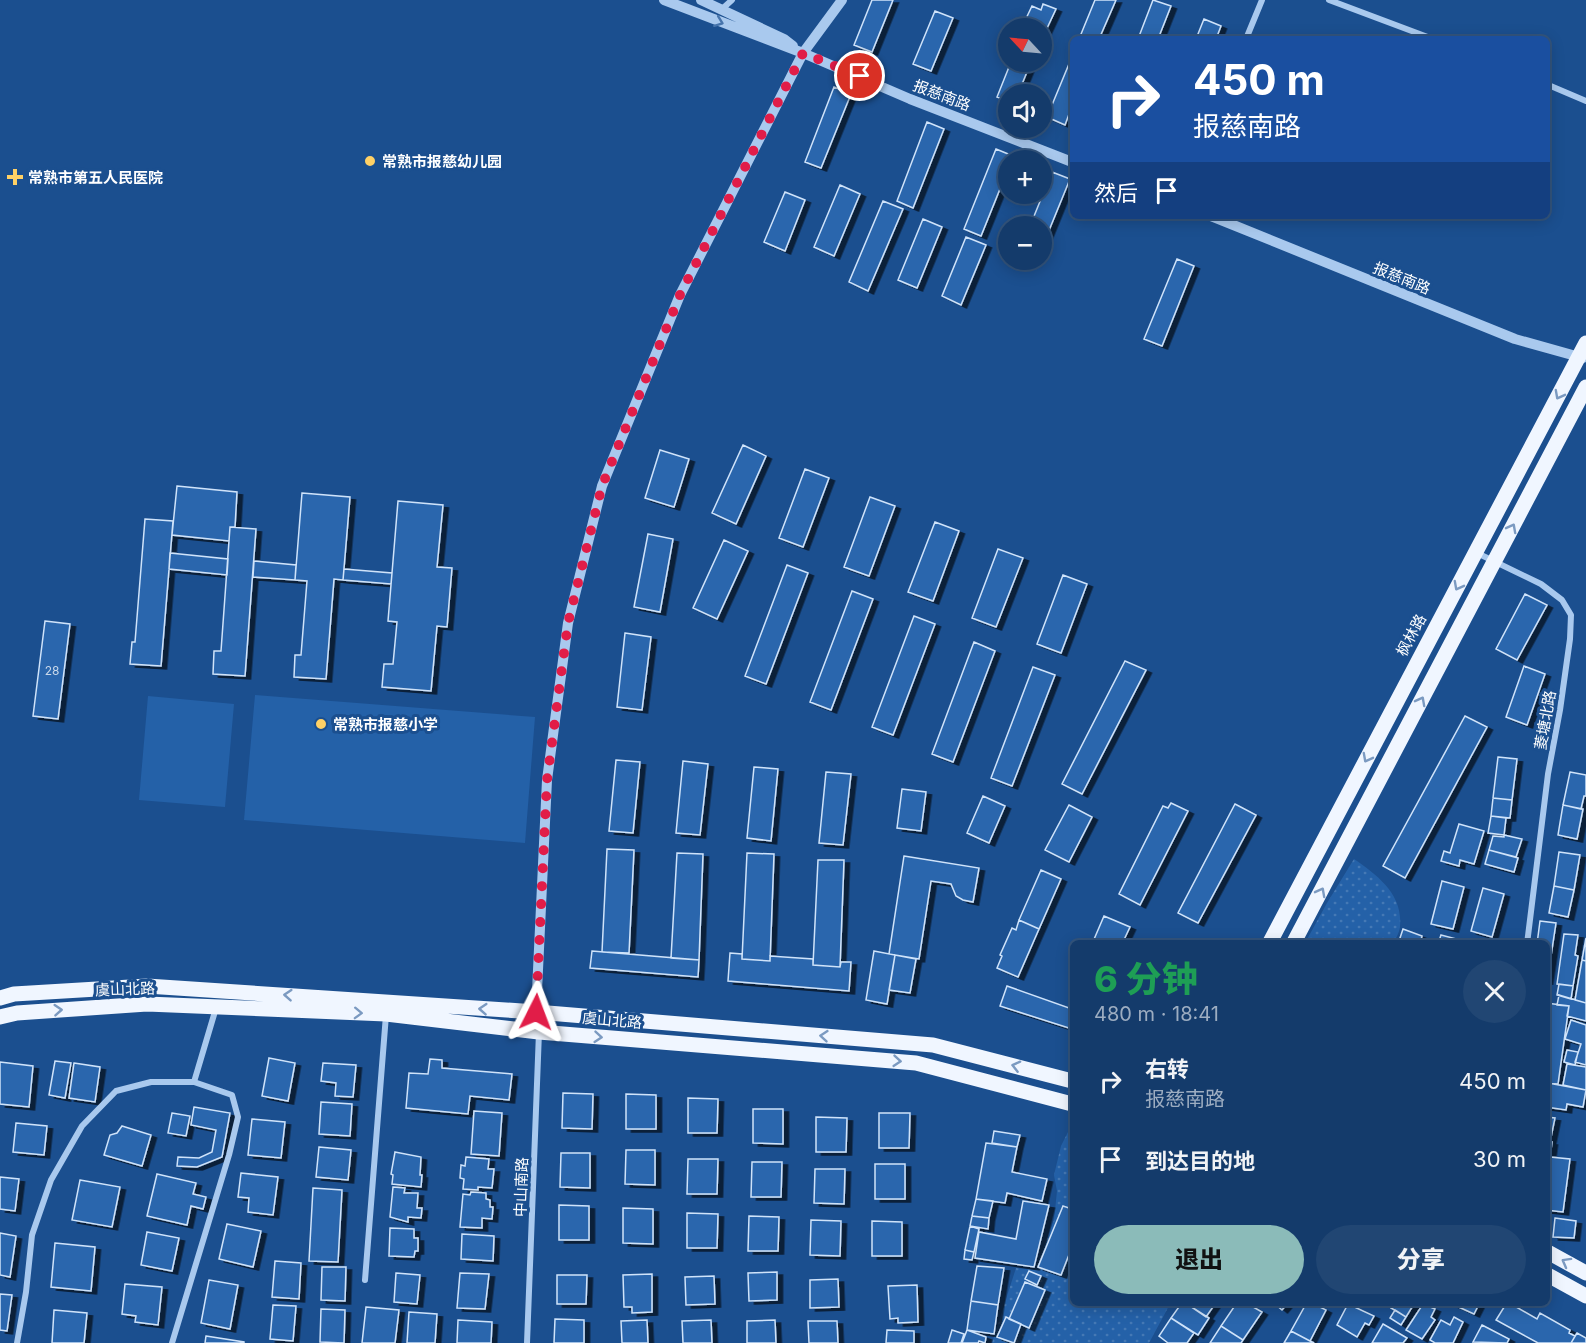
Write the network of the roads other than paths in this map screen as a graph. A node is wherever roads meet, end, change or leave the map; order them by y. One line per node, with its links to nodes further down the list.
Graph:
1 (664, 0): 10 (street, 报慈南路, one-way to 10)
2 (701, 0): 7 (street, 报慈南路)
3 (732, 0): 7 (street)
4 (842, 0): 10 (street)
5 (1262, 0): 8 (street)
6 (1329, 0): 9 (street)
7 (722, 9): 10 (street, 报慈南路)
8 (1247, 36)
9 (1424, 36)
10 (803, 53): 13 (street, 报慈南路); 25 (street)
11 (1550, 86): 12 (street)
12 (1586, 101)
13 (1070, 161)
14 (1218, 219): 16 (street, 报慈南路)
15 (1586, 343): 16 (main road, 枫林路)
16 (1582, 358): 18 (main road, 枫林路, one-way to 18)
17 (1586, 387): 19 (main road, one-way to 17)
18 (1475, 552): 19 (street, 菱塘北路); 20 (main road, 枫林路, one-way to 20)
19 (1495, 561): 21 (main road, one-way to 19); 22 (street, 菱塘北路)
20 (1271, 940)
21 (1295, 940)
22 (1527, 940)
23 (0, 998): 25 (main road, 虞山北路, one-way to 23)
24 (216, 1007): 26 (main road, 虞山北路, one-way to 26); 27 (main road, 虞山北路, one-way to 24); 30 (street)
25 (536, 1012): 28 (street); 29 (main road, 虞山北路, one-way to 25)
26 (386, 1014): 28 (main road, 虞山北路); 35 (street)
27 (0, 1017)
28 (539, 1032): 31 (main road, 虞山北路, one-way to 31); 39 (street, 中山南路)
29 (1070, 1080)
30 (194, 1082): 37 (street); 38 (street)
31 (1070, 1103)
32 (1550, 1253): 33 (main road, one-way to 32)
33 (1586, 1273)
34 (1550, 1276): 36 (main road)
35 (365, 1280)
36 (1586, 1296)
37 (17, 1343)
38 (172, 1343)
39 (527, 1343)

